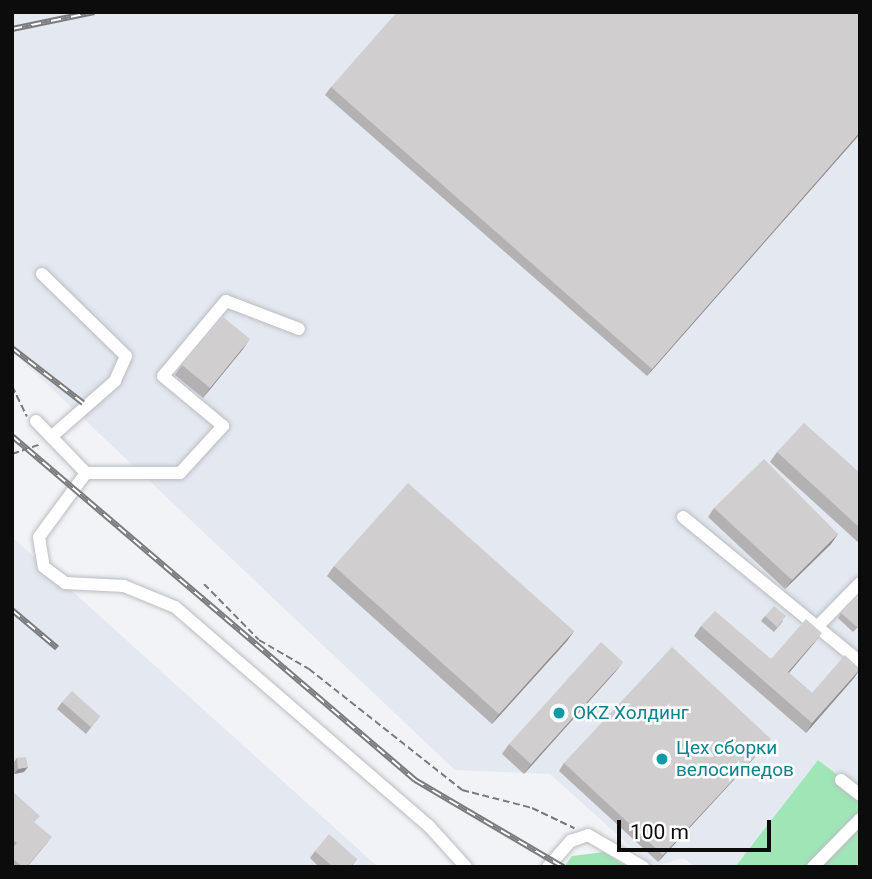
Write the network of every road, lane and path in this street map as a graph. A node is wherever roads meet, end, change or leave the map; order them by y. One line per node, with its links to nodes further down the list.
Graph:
1 (43, 274): 5 (street)
2 (299, 329): 7 (street)
3 (12, 386): 4 (path)
4 (36, 422): 5 (street)
5 (51, 437): 6 (path); 7 (street)
6 (12, 454)
7 (86, 473): 17 (street)
8 (683, 517): 11 (street)
9 (860, 583): 11 (street)
10 (204, 584): 16 (path)
11 (817, 627): 12 (street)
12 (860, 662)
13 (841, 780): 14 (street)
14 (860, 795)
15 (860, 819): 20 (street)
16 (594, 836): 18 (street); 19 (street)
17 (466, 867)
18 (548, 867)
19 (643, 867)
20 (813, 867)

